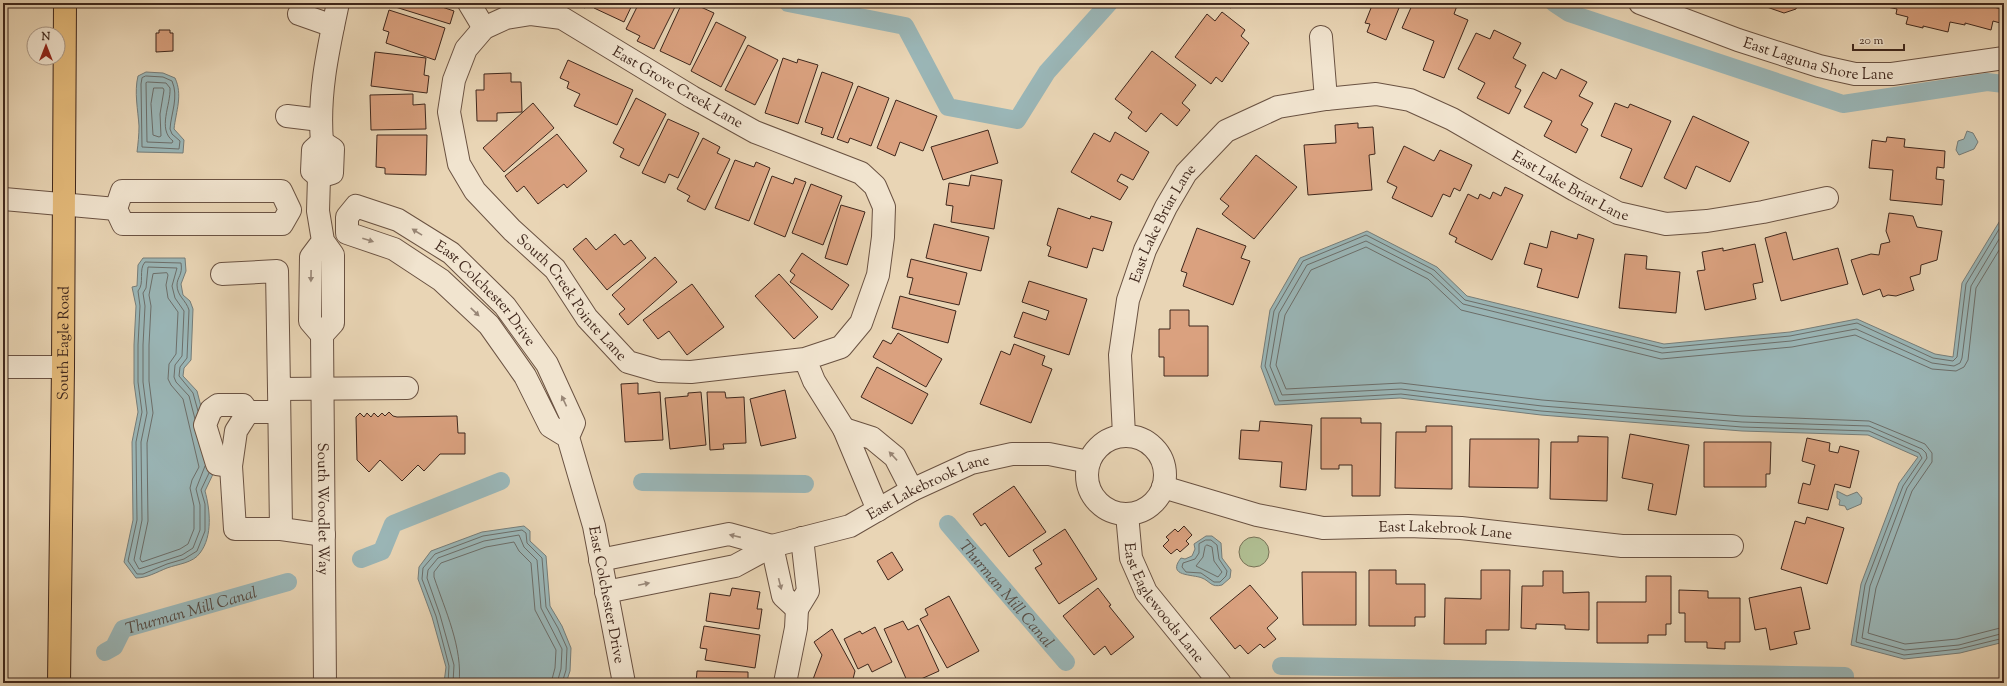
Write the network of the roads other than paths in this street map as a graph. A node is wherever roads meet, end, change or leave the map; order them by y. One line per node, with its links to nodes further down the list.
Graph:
1 (65, 3): 15 (highway, South Eagle Road)
2 (338, 3): 6 (street)
3 (469, 3): 7 (street)
4 (1640, 3): 9 (street, East Laguna Shore Lane)
5 (299, 14): 6 (street)
6 (333, 26): 12 (street)
7 (484, 28): 16 (street, East Grove Creek Lane); 21 (street, South Creek Pointe Lane)
8 (1321, 37): 10 (street)
9 (2004, 58)
10 (1326, 99): 13 (street, East Lake Briar Lane); 30 (street, East Lake Briar Lane)
11 (287, 116): 12 (street)
12 (320, 120): 19 (street, South Woodlet Way)
13 (1827, 198)
14 (3, 199): 15 (street)
15 (64, 204): 17 (street); 23 (highway, South Eagle Road)
16 (884, 207): 21 (street, South Creek Pointe Lane)
17 (116, 209): 18 (street); 18 (street)
18 (290, 210): 19 (street, East Colchester Drive)
19 (318, 211): 25 (street, South Woodlet Way); 42 (street, East Colchester Drive)
20 (222, 274): 24 (street)
21 (805, 359): 29 (street)
22 (3, 367): 23 (street)
23 (63, 367): 45 (highway, South Eagle Road)
24 (279, 388): 25 (street); 28 (street)
25 (323, 388): 26 (street); 38 (street, South Woodlet Way)
26 (407, 388)
27 (248, 412): 28 (street); 32 (street); 32 (street)
28 (279, 412): 37 (street)
29 (844, 429): 34 (street, one-way to 29); 35 (street)
30 (1124, 436): 31 (street); 33 (street)
31 (1089, 462): 34 (street, East Lakebrook Lane); 36 (street)
32 (231, 466): 37 (street)
33 (1164, 487): 36 (street); 41 (street, East Lakebrook Lane)
34 (912, 490): 35 (street, East Lakebrook Lane)
35 (878, 510): 39 (street, East Lakebrook Lane)
36 (1127, 514): 49 (street, East Eaglewoods Lane)
37 (281, 529): 38 (street)
38 (324, 535): 46 (street, South Woodlet Way)
39 (802, 538): 40 (street, East Lakebrook Lane); 44 (street)
40 (772, 546): 42 (street, one-way to 42); 43 (street, East Lakebrook Lane, one-way to 40); 44 (street, one-way to 44)
41 (1732, 546)
42 (600, 560): 43 (street, East Colchester Drive)
43 (606, 592): 47 (street, East Colchester Drive)
44 (797, 609): 48 (street)
45 (59, 683)
46 (325, 683)
47 (624, 683)
48 (785, 683)
49 (1220, 683)

